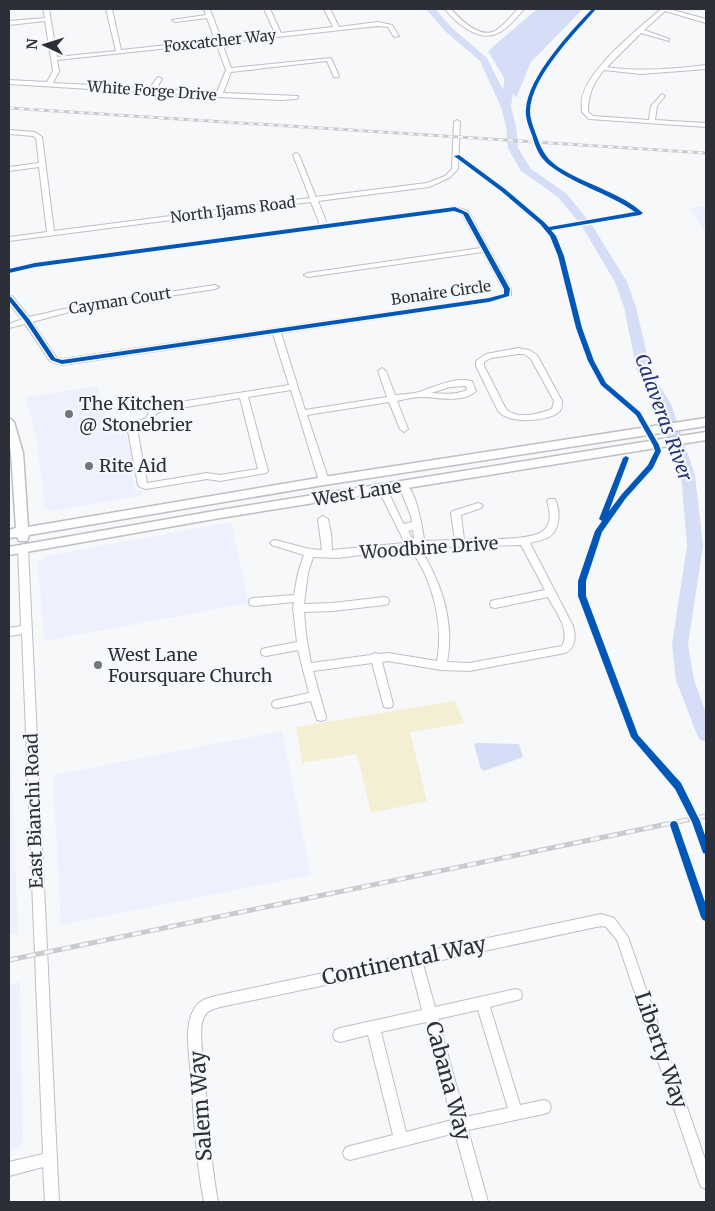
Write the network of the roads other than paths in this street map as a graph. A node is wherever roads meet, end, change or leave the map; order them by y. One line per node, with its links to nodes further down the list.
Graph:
1 (46, 9): 10 (street)
2 (109, 9): 20 (street)
3 (207, 9): 9 (street)
4 (267, 9): 16 (street)
5 (327, 9): 14 (street)
6 (448, 9): 7 (street)
7 (520, 9)
8 (664, 9): 12 (street); 15 (street)
9 (209, 16): 11 (street); 19 (street)
10 (48, 19): 13 (street); 21 (street)
11 (175, 20)
12 (706, 21)
13 (9, 23)
14 (337, 28): 16 (street, Foxcatcher Way); 17 (street, Foxcatcher Way)
15 (641, 31): 18 (street); 23 (street)
16 (279, 35): 19 (street, Foxcatcher Way)
17 (396, 36)
18 (667, 40)
19 (219, 42): 20 (street, Foxcatcher Way); 24 (street)
20 (119, 52): 21 (street, Foxcatcher Way)
21 (54, 59): 28 (street)
22 (706, 67): 23 (street)
23 (602, 68): 34 (street)
24 (229, 70): 25 (street); 30 (street)
25 (336, 76)
26 (159, 79): 29 (street)
27 (9, 82): 28 (street, White Forge Drive)
28 (49, 84): 29 (street, White Forge Drive)
29 (152, 91): 30 (street, White Forge Drive)
30 (219, 95): 32 (street, White Forge Drive)
31 (662, 96): 34 (street)
32 (296, 97)
33 (457, 122): 40 (street, North Ijams Road)
34 (652, 122): 35 (street)
35 (706, 125)
36 (9, 132): 38 (street)
37 (296, 155): 40 (street)
38 (42, 165): 39 (street); 42 (street)
39 (9, 170)
40 (314, 200): 41 (street); 42 (street, North Ijams Road)
41 (324, 226): 44 (street, Bonaire Circle); 45 (street, Bonaire Circle)
42 (51, 233): 43 (street, North Ijams Road)
43 (9, 239)
44 (485, 250): 46 (street); 51 (street, Bonaire Circle)
45 (9, 271)
46 (308, 275)
47 (215, 287): 49 (street, Cayman Court)
48 (9, 298): 49 (street, Bonaire Circle)
49 (27, 320): 50 (street); 51 (street, Bonaire Circle)
50 (9, 326)
51 (276, 331): 54 (street)
52 (382, 371): 58 (street)
53 (485, 377): 55 (street); 56 (street); 56 (street)
54 (294, 386): 57 (street); 59 (street)
55 (471, 387): 56 (street); 58 (street)
56 (492, 390)
57 (243, 395): 57 (street)
58 (393, 399): 59 (street); 62 (street)
59 (302, 413): 64 (street)
60 (9, 422): 72 (main road, East Bianchi Road)
61 (706, 422): 64 (main road, West Lane)
62 (404, 428)
63 (706, 436): 65 (main road, West Lane)
64 (324, 481): 72 (main road, West Lane)
65 (404, 486): 66 (main road, West Lane); 70 (street)
66 (384, 489): 71 (street); 78 (main road, West Lane)
67 (552, 501): 74 (street, Woodbine Drive)
68 (478, 506): 76 (street)
69 (323, 519): 81 (street)
70 (417, 524): 71 (street); 77 (street)
71 (402, 528): 77 (street)
72 (23, 532): 73 (main road, West Lane); 78 (main road, East Bianchi Road)
73 (9, 534)
74 (524, 541): 76 (street, Woodbine Drive); 82 (street)
75 (276, 543): 80 (street, Woodbine Drive)
76 (460, 544): 77 (street, Woodbine Drive)
77 (414, 545): 81 (street, Woodbine Drive); 92 (street)
78 (23, 548): 79 (main road, West Lane); 87 (street, East Bianchi Road)
79 (9, 551)
80 (310, 553): 81 (street, Woodbine Drive); 85 (street)
81 (326, 553)
82 (551, 593): 86 (street); 92 (street)
83 (384, 601): 85 (street)
84 (254, 602): 85 (street)
85 (298, 603): 89 (street)
86 (495, 604)
87 (26, 629): 88 (street); 111 (street, East Bianchi Road)
88 (9, 632)
89 (302, 645): 90 (street); 93 (street)
90 (266, 652)
91 (375, 657): 92 (street); 93 (street); 96 (street)
92 (441, 666)
93 (308, 668): 94 (street)
94 (315, 696): 95 (street); 97 (street)
95 (277, 704)
96 (388, 704)
97 (321, 717)
98 (610, 922): 99 (street, Continental Way); 113 (street, Liberty Way)
99 (415, 959): 102 (street, Continental Way); 103 (street, Cabana Way)
100 (516, 995): 101 (street)
101 (482, 1003): 103 (street); 107 (street)
102 (200, 1010): 115 (street, Salem Way)
103 (430, 1015): 104 (street); 108 (street, Cabana Way)
104 (373, 1028): 105 (street); 109 (street)
105 (340, 1036)
106 (544, 1107): 107 (street)
107 (516, 1113): 108 (street)
108 (460, 1125): 109 (street); 116 (street, Cabana Way)
109 (401, 1140): 110 (street)
110 (350, 1153)
111 (49, 1159): 112 (street); 114 (street, East Bianchi Road)
112 (9, 1169)
113 (706, 1182)
114 (52, 1202)
115 (211, 1202)
116 (481, 1202)

